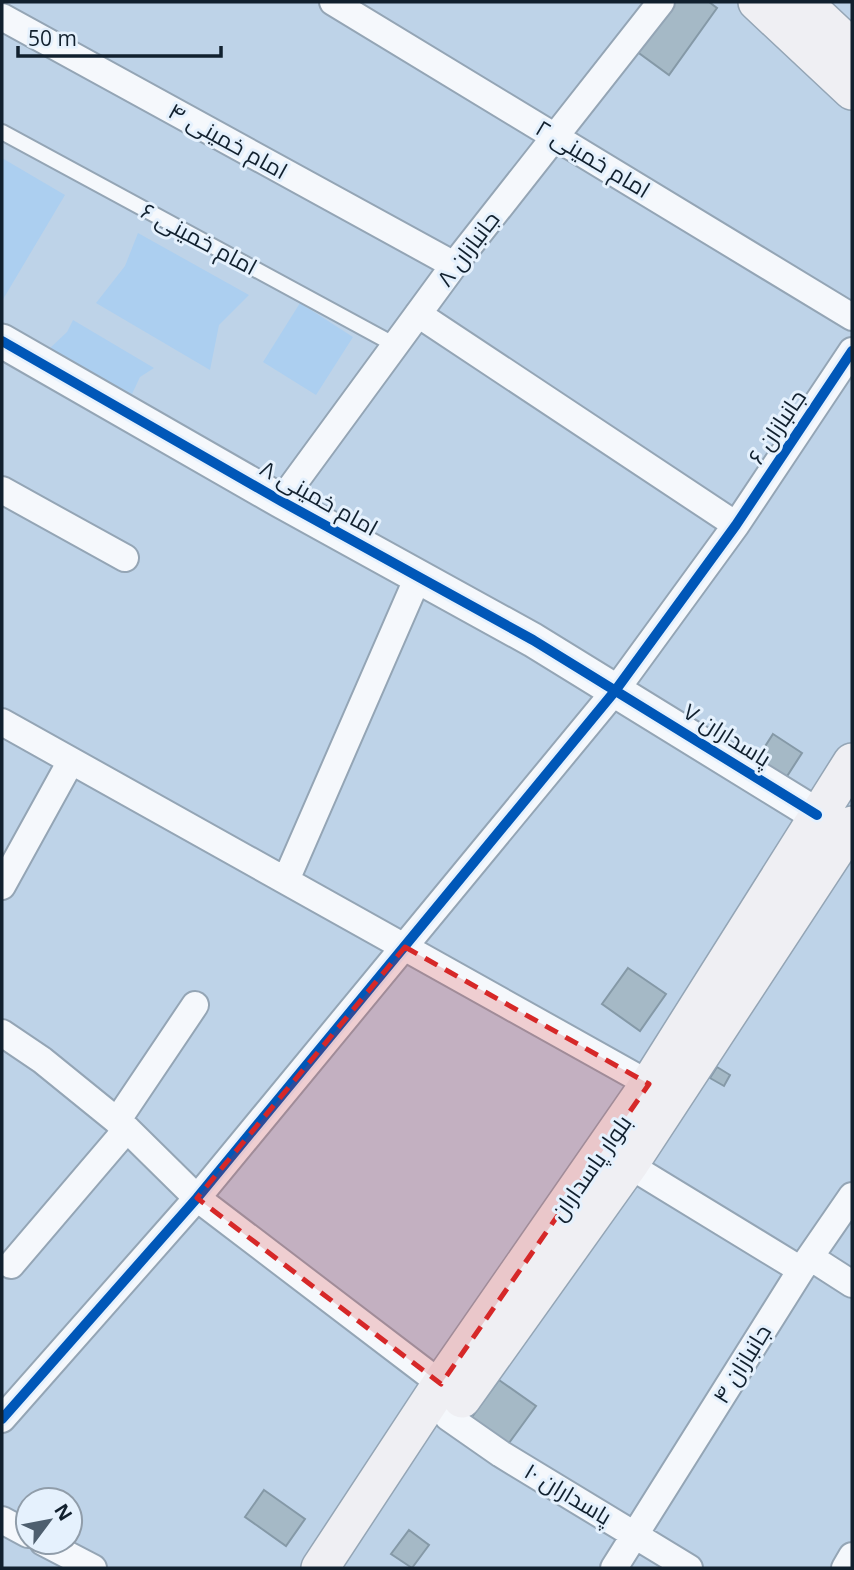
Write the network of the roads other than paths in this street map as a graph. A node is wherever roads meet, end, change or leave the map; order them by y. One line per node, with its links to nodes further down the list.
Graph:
1 (333, 2): 9 (street, امام خمینی ۲)
2 (661, 2): 9 (street, جانبازان ۸)
3 (757, 2): 7 (main road)
4 (803, 2): 6 (main road)
5 (2, 17): 10 (street, امام خمینی ۴)
6 (852, 48)
7 (852, 90)
8 (2, 132): 14 (lane, امام خمینی ۶)
9 (555, 136): 10 (street, جانبازان ۸); 12 (street, امام خمینی ۲)
10 (454, 265): 11 (street, جانبازان ۸)
11 (418, 314): 14 (street, جانبازان ۸); 18 (street)
12 (852, 317)
13 (2, 341): 17 (street, امام خمینی ۸)
14 (395, 345): 17 (street, جانبازان ۸)
15 (852, 351): 18 (street, جانبازان ۶)
16 (2, 490): 19 (street)
17 (281, 501): 20 (street, امام خمینی ۸)
18 (737, 526): 21 (street, جانبازان ۶)
19 (125, 558)
20 (418, 577): 21 (street, امام خمینی ۸); 27 (street)
21 (615, 691): 25 (street, پاسداران ۷); 29 (street, جانبازان ۶)
22 (2, 722): 23 (street)
23 (71, 761): 27 (street); 28 (street)
24 (852, 762): 25 (main road, بلوار پاسداران)
25 (817, 815): 32 (main road, بلوار پاسداران)
26 (852, 825): 34 (main road, بلوار پاسداران)
27 (286, 880): 29 (street)
28 (2, 886)
29 (405, 947): 32 (street); 36 (street, جانبازان ۶)
30 (195, 1005): 33 (street)
31 (2, 1033): 33 (street, پاسداران ۱۰)
32 (649, 1084): 40 (main road, بلوار پاسداران)
33 (122, 1125): 36 (street, پاسداران ۱۰); 38 (street)
34 (629, 1165): 37 (street); 40 (main road, بلوار پاسداران)
35 (852, 1196): 37 (street, جانبازان ۴)
36 (197, 1198): 40 (street, پاسداران ۱۰); 41 (street, جانبازان ۶)
37 (805, 1263): 39 (street); 42 (street, جانبازان ۴)
38 (11, 1265)
39 (852, 1284)
40 (445, 1400): 42 (street, پاسداران ۱۰); 46 (main road, بلوار پاسداران); 47 (main road, بلوار پاسداران)
41 (2, 1419)
42 (636, 1536): 48 (street, جانبازان ۴); 49 (street, پاسداران ۱۰)
43 (70, 1556): 45 (street)
44 (852, 1556): 50 (street)
45 (93, 1568)
46 (320, 1568)
47 (348, 1568)
48 (614, 1568)
49 (689, 1568)
50 (845, 1568)

